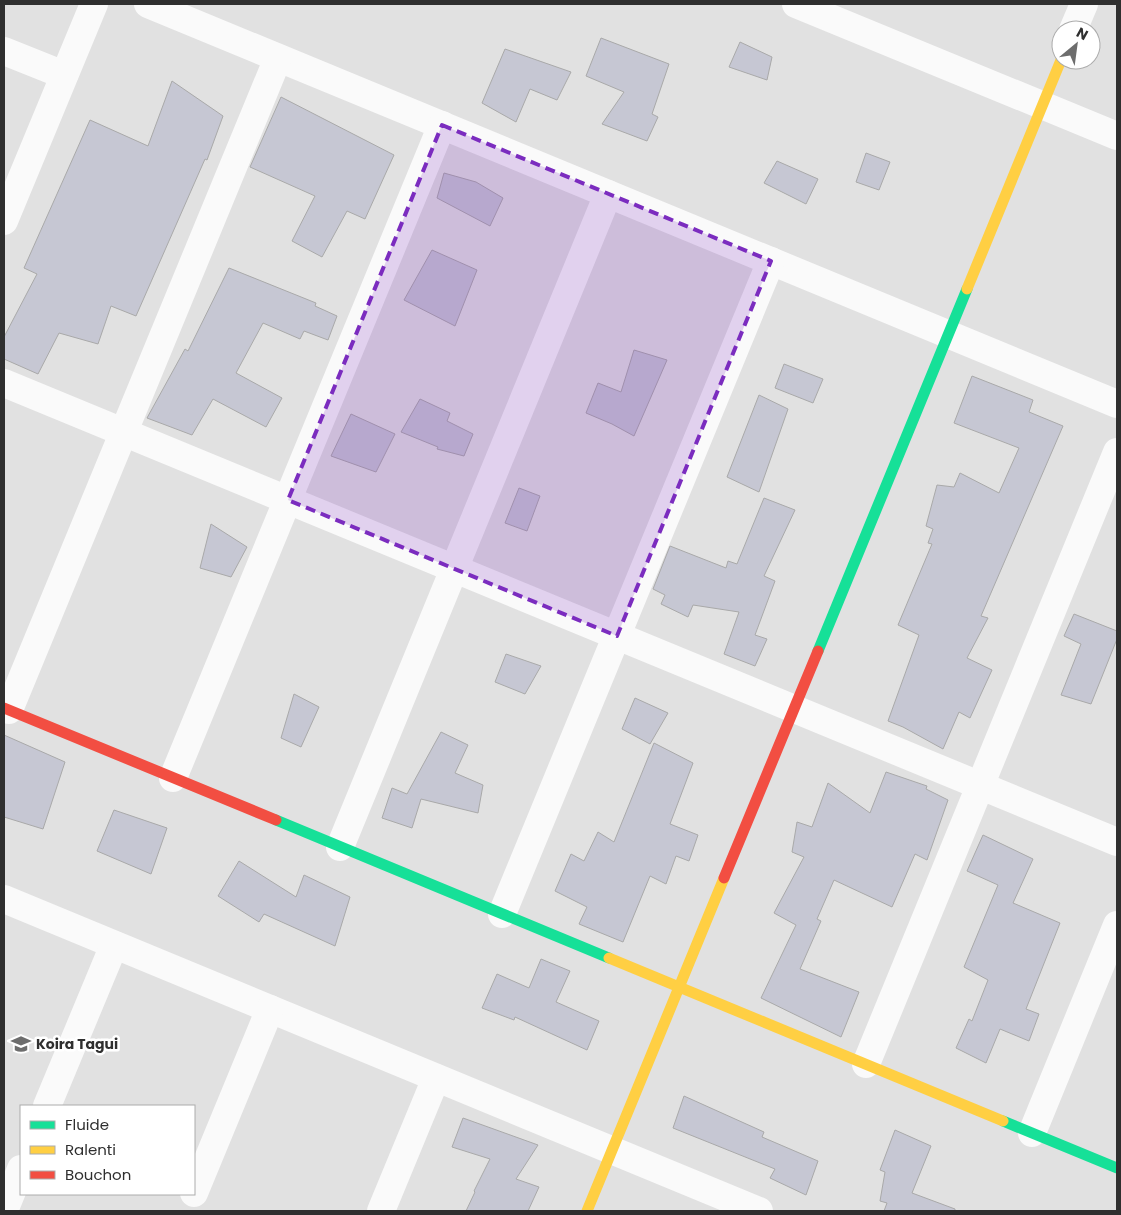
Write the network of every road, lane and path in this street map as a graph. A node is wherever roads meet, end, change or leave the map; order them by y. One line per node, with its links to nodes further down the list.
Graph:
1 (94, 4): 9 (street)
2 (148, 4): 7 (street)
3 (796, 4): 10 (street)
4 (1084, 4): 5 (street)
5 (1077, 20)
6 (4, 51): 9 (street)
7 (278, 58): 11 (street); 19 (street)
8 (1057, 70): 10 (street)
9 (64, 75): 14 (street)
10 (1042, 105): 12 (street); 16 (street)
11 (442, 126): 13 (street); 21 (street)
12 (1117, 136)
13 (608, 194): 15 (street); 22 (street)
14 (4, 221)
15 (771, 262): 16 (street); 23 (street)
16 (948, 335): 18 (street); 25 (street)
17 (4, 383): 19 (street)
18 (1117, 404)
19 (124, 432): 21 (street); 24 (street)
20 (1117, 452): 27 (street)
21 (288, 500): 22 (street); 26 (street)
22 (454, 569): 23 (street); 29 (street)
23 (617, 636): 25 (street); 31 (street)
24 (6, 709): 26 (street)
25 (794, 709): 27 (street); 34 (street)
26 (173, 778): 29 (street)
27 (980, 786): 28 (street); 36 (street)
28 (1117, 842)
29 (340, 847): 31 (street)
30 (4, 899): 33 (street)
31 (502, 914): 34 (street)
32 (1117, 924): 39 (street)
33 (114, 945): 35 (street); 38 (street)
34 (679, 988): 36 (street); 40 (street)
35 (270, 1009): 37 (street); 43 (street)
36 (866, 1064): 39 (street)
37 (436, 1078): 40 (street); 47 (street)
38 (47, 1105)
39 (1032, 1133): 41 (street)
40 (612, 1150): 48 (street); 49 (street)
41 (1117, 1168)
42 (20, 1171): 45 (street)
43 (195, 1191)
44 (193, 1195): 46 (street)
45 (4, 1211)
46 (186, 1211)
47 (381, 1211)
48 (587, 1211)
49 (759, 1211)

